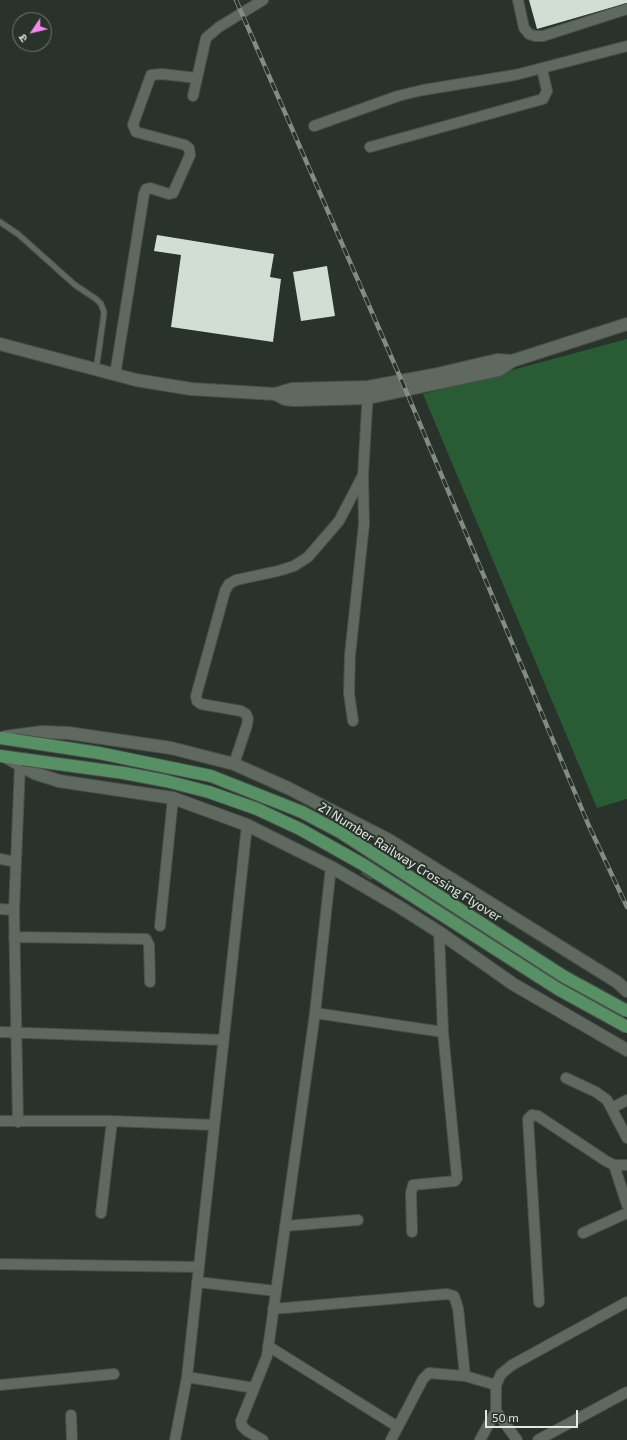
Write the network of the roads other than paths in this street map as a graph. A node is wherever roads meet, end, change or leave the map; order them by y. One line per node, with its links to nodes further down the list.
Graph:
1 (263, 0): 6 (street)
2 (518, 0): 3 (street)
3 (627, 9)
4 (627, 46): 5 (street)
5 (542, 69): 8 (street); 9 (street)
6 (196, 78): 7 (street); 16 (street)
7 (193, 96)
8 (314, 126)
9 (370, 147)
10 (0, 222): 15 (lane)
11 (627, 316): 13 (street)
12 (627, 324): 13 (street)
13 (614, 329): 17 (street)
14 (0, 344): 15 (street)
15 (96, 370): 16 (street)
16 (115, 375): 17 (street)
17 (368, 392): 18 (street)
18 (363, 475): 19 (street); 23 (street)
19 (353, 721)
20 (0, 738): 23 (street); 36 (main road, 21 Number Railway Crossing Flyover, bridge)
21 (2, 756): 22 (main road, 21 Number Railway Crossing Flyover)
22 (21, 762): 24 (street); 27 (street); 38 (main road, 21 Number Railway Crossing Flyover, bridge)
23 (234, 764): 35 (street)
24 (173, 798): 25 (street); 31 (street)
25 (248, 825): 28 (street); 42 (street)
26 (0, 859): 27 (street)
27 (16, 862): 30 (street)
28 (331, 867): 32 (street); 37 (street)
29 (0, 909): 30 (street)
30 (14, 910): 33 (street)
31 (160, 926)
32 (439, 932): 40 (street); 43 (street)
33 (14, 937): 34 (street); 41 (street)
34 (150, 982)
35 (627, 991)
36 (627, 1011)
37 (315, 1013): 40 (street); 58 (street)
38 (627, 1027)
39 (0, 1032): 41 (street)
40 (443, 1032): 59 (street)
41 (17, 1034): 42 (street); 49 (street)
42 (223, 1040): 50 (street)
43 (627, 1050)
44 (566, 1078): 46 (street)
45 (627, 1100): 46 (street)
46 (612, 1108): 51 (street)
47 (0, 1121): 49 (street)
48 (112, 1121): 49 (street); 50 (street); 55 (street)
49 (18, 1122)
50 (214, 1125): 62 (street)
51 (627, 1138)
52 (614, 1165): 53 (street); 54 (street); 65 (street)
53 (627, 1165)
54 (627, 1205)
55 (101, 1213)
56 (627, 1213): 60 (street)
57 (358, 1220): 58 (street)
58 (285, 1226): 64 (street)
59 (412, 1232)
60 (583, 1234)
61 (0, 1264): 62 (street)
62 (199, 1267): 63 (street)
63 (197, 1282): 64 (street); 71 (street)
64 (276, 1291): 67 (street)
65 (539, 1302)
66 (627, 1302): 73 (street)
67 (273, 1309): 68 (street); 70 (street)
68 (268, 1346): 74 (street); 78 (street)
69 (114, 1374): 72 (street)
70 (465, 1376): 73 (street); 78 (street)
71 (187, 1377): 74 (street); 80 (street)
72 (0, 1385)
73 (496, 1385): 76 (street)
74 (254, 1388): 81 (street)
75 (627, 1392): 85 (street)
76 (496, 1411): 83 (street); 84 (street)
77 (71, 1415): 79 (street)
78 (398, 1427): 82 (street)
79 (72, 1440)
80 (175, 1440)
81 (263, 1440)
82 (391, 1440)
83 (480, 1440)
84 (517, 1440)
85 (538, 1440)

